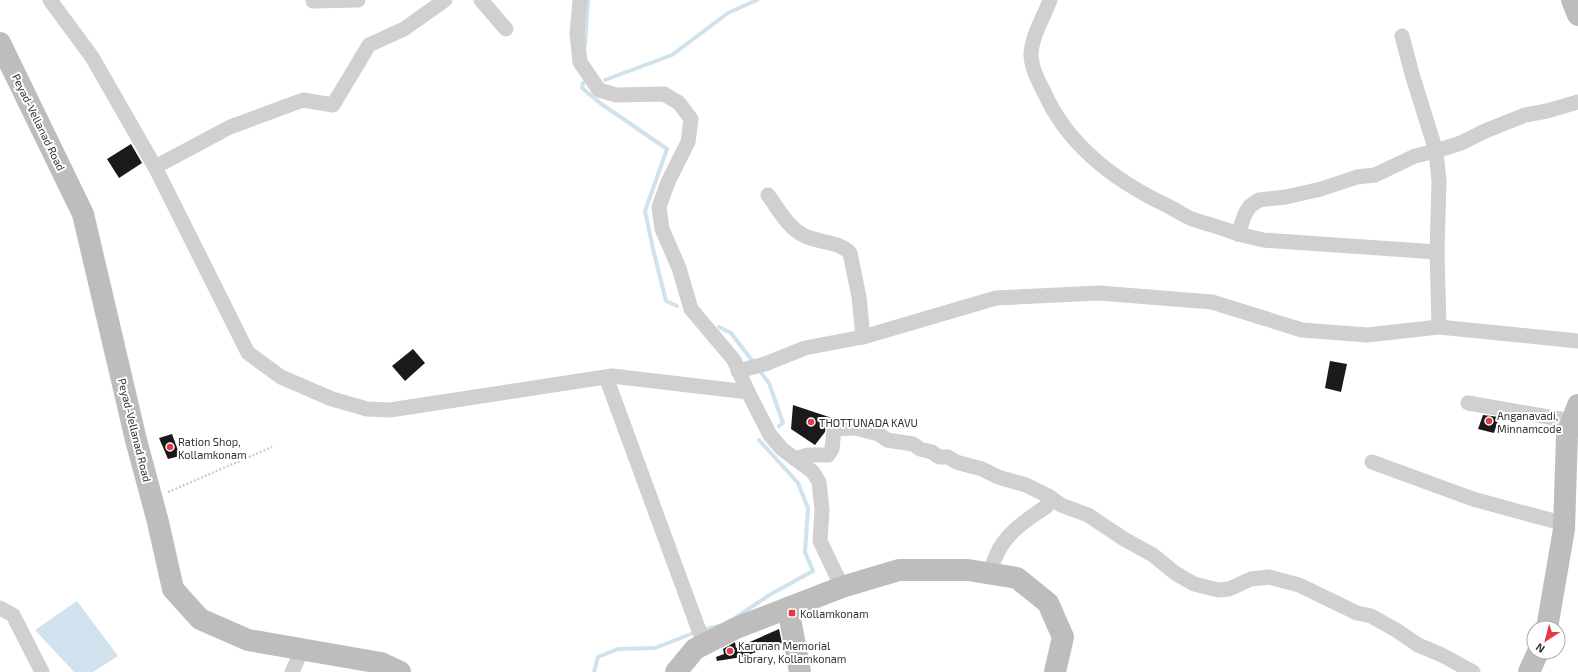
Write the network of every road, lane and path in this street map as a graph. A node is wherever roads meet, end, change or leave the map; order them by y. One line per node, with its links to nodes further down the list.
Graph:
1 (50, 0): 15 (street)
2 (358, 0): 8 (street)
3 (445, 0): 15 (street)
4 (481, 0): 10 (street)
5 (580, 0): 22 (street)
6 (1050, 0): 17 (street)
7 (1572, 0): 9 (main road)
8 (313, 1)
9 (1578, 15)
10 (506, 29)
11 (1402, 36): 14 (street)
12 (0, 43): 30 (main road, Peyad-Vellanad Road)
13 (1578, 102): 14 (street)
14 (1436, 152): 17 (street); 18 (street)
15 (155, 167): 23 (street)
16 (768, 195): 20 (street)
17 (1238, 234): 18 (street)
18 (1437, 252): 19 (street)
19 (1439, 327): 20 (street); 21 (street)
20 (864, 337): 22 (street)
21 (1578, 341)
22 (742, 369): 24 (street)
23 (606, 377): 24 (street); 38 (street)
24 (748, 392): 28 (street)
25 (1468, 403): 26 (street)
26 (1575, 413): 32 (main road)
27 (272, 447): 30 (path)
28 (795, 459): 34 (street); 47 (street)
29 (1372, 462): 32 (street)
30 (152, 499): 39 (main road, Peyad-Vellanad Road)
31 (1047, 506): 33 (street)
32 (1564, 524): 37 (main road)
33 (990, 574): 34 (main road); 46 (main road)
34 (842, 587): 36 (main road)
35 (0, 608): 41 (street)
36 (788, 608): 38 (main road); 45 (main road)
37 (1548, 620)
38 (703, 642): 44 (main road)
39 (302, 650): 42 (street); 43 (main road, Peyad-Vellanad Road)
40 (1534, 660): 48 (main road)
41 (42, 672)
42 (292, 672)
43 (400, 672)
44 (676, 672)
45 (800, 672)
46 (1055, 672)
47 (1473, 672)
48 (1529, 672)

